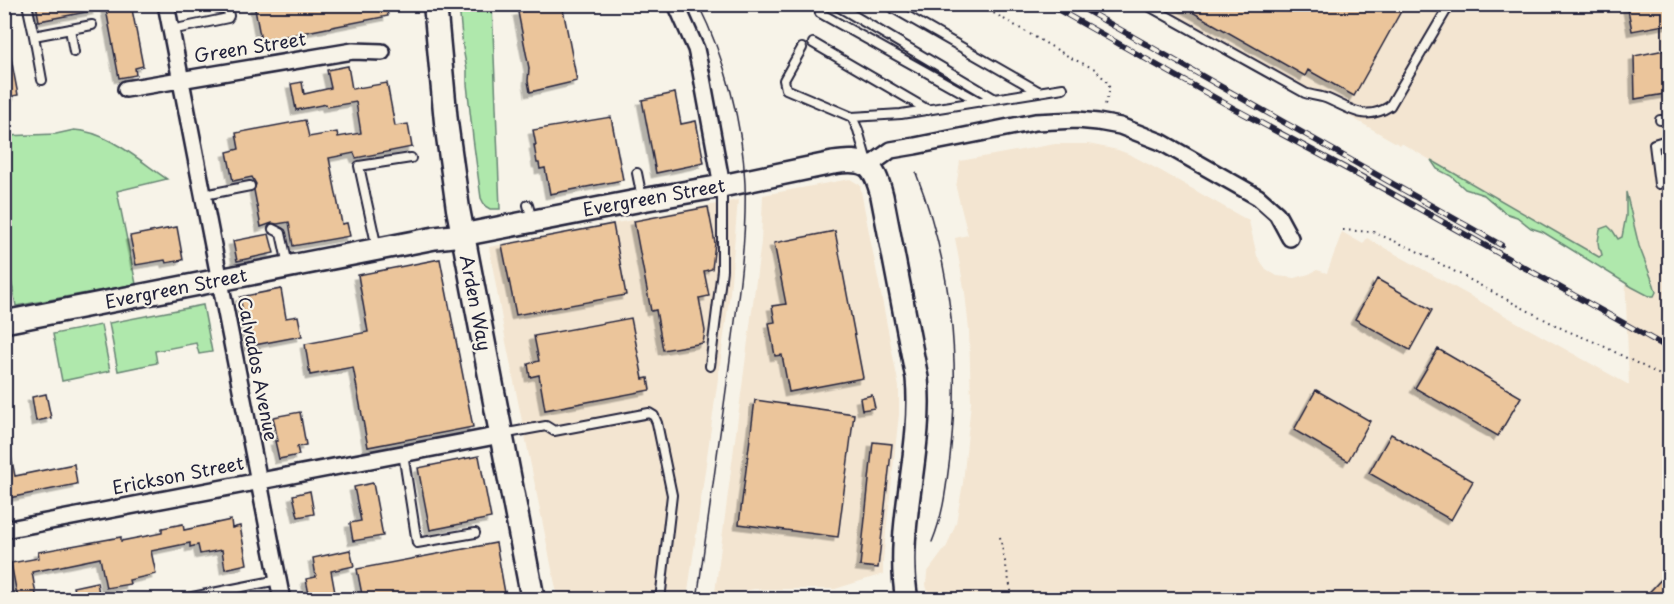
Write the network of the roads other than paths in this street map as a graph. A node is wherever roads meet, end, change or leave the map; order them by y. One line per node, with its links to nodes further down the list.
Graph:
1 (27, 4): 14 (lane)
2 (166, 4): 13 (street, Calvados Avenue)
3 (226, 4): 13 (lane)
4 (435, 4): 40 (main road, Arden Way)
5 (676, 4): 36 (street)
6 (834, 4): 24 (lane)
7 (886, 4): 23 (lane)
8 (1145, 4): 9 (lane)
9 (1450, 4)
10 (820, 14): 25 (lane)
11 (92, 25): 12 (lane)
12 (70, 29): 14 (lane); 17 (lane)
13 (171, 30): 19 (street, Calvados Avenue)
14 (34, 36): 20 (lane)
15 (813, 44): 26 (lane)
16 (802, 48): 27 (lane)
17 (74, 52)
18 (382, 52): 19 (street, Green Street)
19 (181, 79): 22 (street, Green Street); 37 (street, Calvados Avenue)
20 (42, 80)
21 (1063, 88): 23 (lane)
22 (126, 89)
23 (1038, 91): 24 (lane)
24 (995, 99): 25 (lane)
25 (980, 102): 26 (lane)
26 (928, 110): 27 (lane)
27 (852, 117): 32 (lane)
28 (1660, 120): 29 (lane)
29 (1670, 120)
30 (1670, 139): 34 (lane)
31 (411, 158): 42 (lane)
32 (869, 166): 36 (street, Evergreen Street); 41 (street); 57 (street)
33 (637, 174): 38 (lane)
34 (1659, 184)
35 (250, 186): 37 (lane)
36 (722, 186): 38 (street, Evergreen Street); 46 (lane)
37 (204, 195): 44 (street, Calvados Avenue)
38 (642, 200): 40 (street, Evergreen Street)
39 (273, 229): 43 (lane)
40 (462, 235): 42 (street, Evergreen Street); 47 (main road, Arden Way)
41 (1290, 238)
42 (377, 250): 43 (street, Evergreen Street)
43 (289, 267): 44 (street, Evergreen Street)
44 (220, 280): 45 (street, Evergreen Street); 49 (street, Calvados Avenue)
45 (4, 322)
46 (710, 366)
47 (501, 435): 48 (street, Erickson Street); 55 (main road, Arden Way); 56 (lane)
48 (403, 453): 49 (street, Erickson Street); 51 (lane)
49 (259, 481): 50 (street, Erickson Street); 52 (street, Calvados Avenue)
50 (4, 530)
51 (475, 533)
52 (278, 580): 53 (lane); 54 (street, Calvados Avenue)
53 (177, 600)
54 (282, 600)
55 (532, 600)
56 (660, 600)
57 (907, 600)

